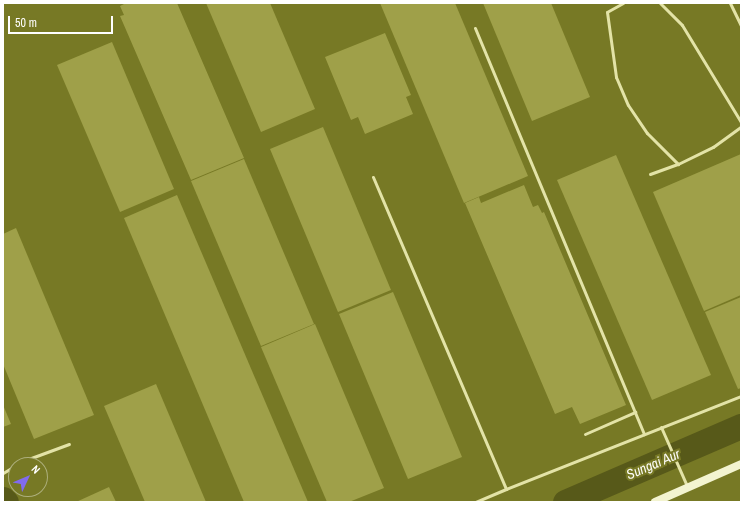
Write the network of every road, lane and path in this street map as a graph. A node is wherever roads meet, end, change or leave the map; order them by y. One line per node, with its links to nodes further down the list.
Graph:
1 (623, 3): 8 (lane)
2 (660, 3): 6 (lane)
3 (730, 3): 4 (lane)
4 (741, 26)
5 (475, 28): 12 (lane)
6 (741, 122)
7 (741, 127): 8 (lane)
8 (678, 164): 9 (lane)
9 (650, 174)
10 (373, 177): 20 (lane)
11 (741, 396): 13 (lane)
12 (635, 412): 14 (lane); 15 (lane)
13 (661, 427): 15 (lane); 19 (lane)
14 (585, 434)
15 (644, 434): 20 (lane)
16 (69, 444): 18 (lane)
17 (741, 464): 19 (main road)
18 (3, 473)
19 (688, 488): 23 (main road)
20 (506, 489): 21 (lane)
21 (484, 500): 22 (lane)
22 (476, 502)
23 (655, 502)

